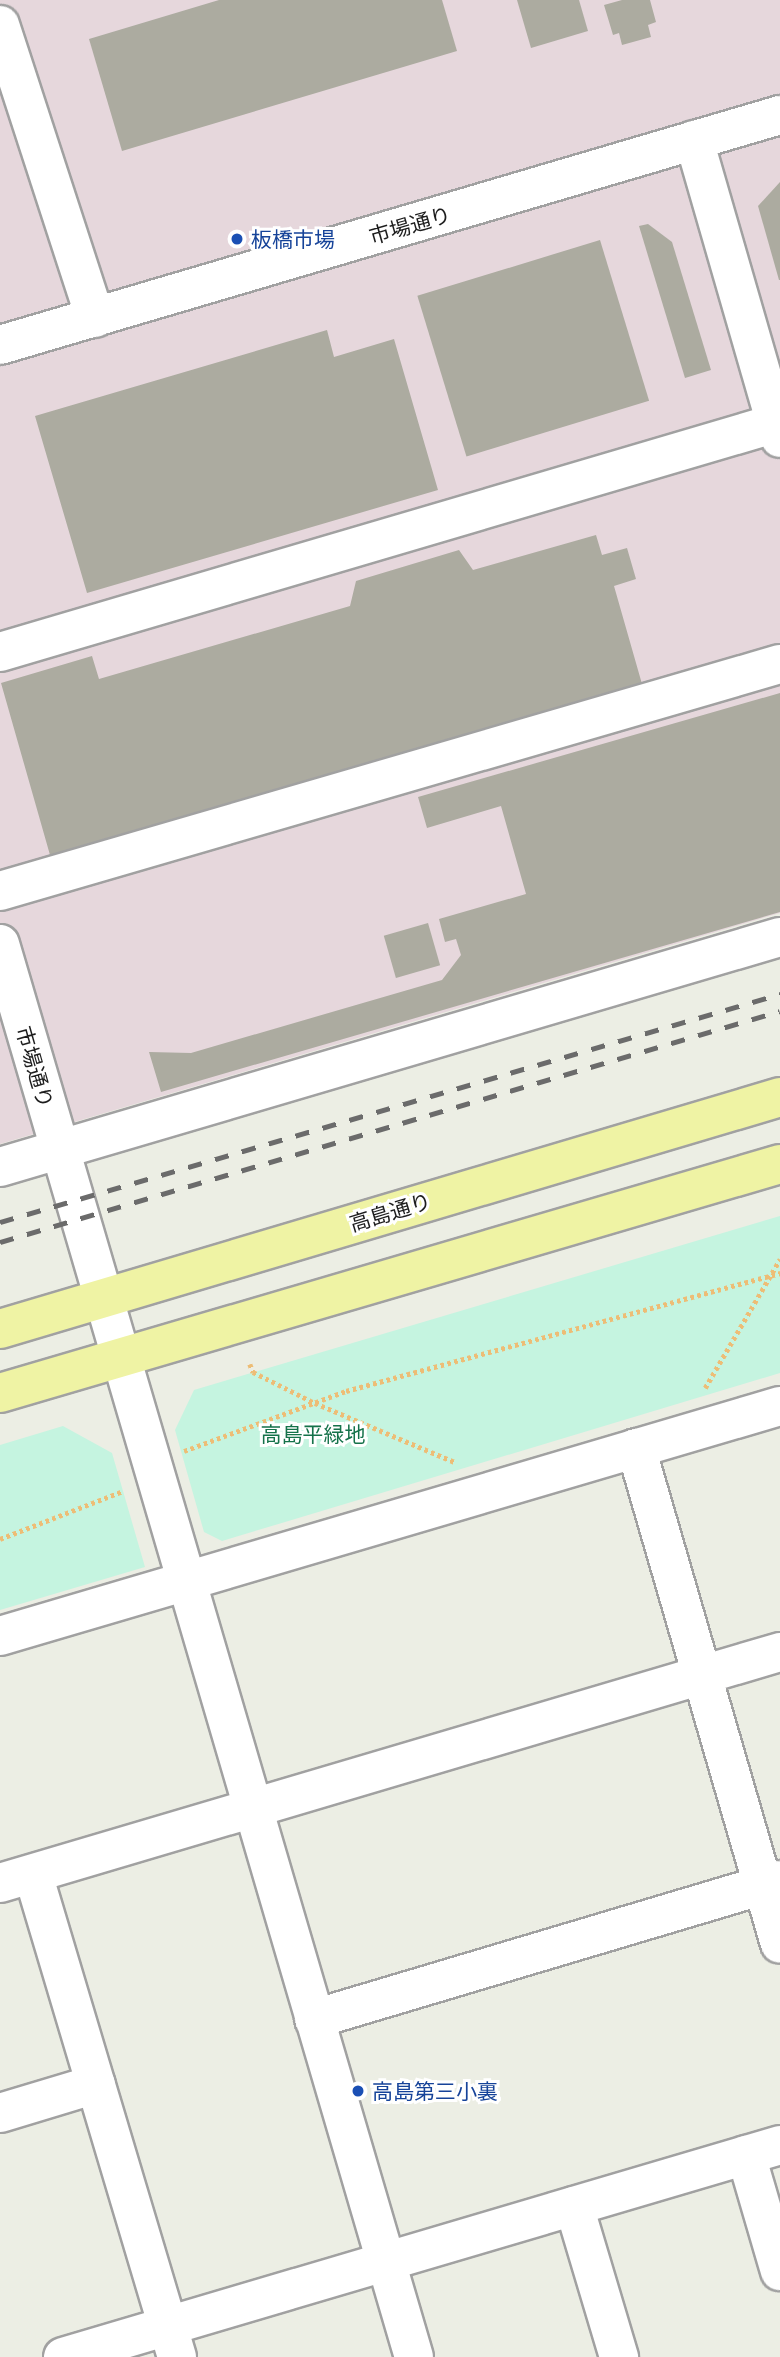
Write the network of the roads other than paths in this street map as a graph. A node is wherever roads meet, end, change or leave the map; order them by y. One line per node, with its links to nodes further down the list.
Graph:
1 (0, 26): 4 (street)
2 (780, 115): 3 (street, 市場通り)
3 (694, 140): 4 (street, 市場通り); 6 (street)
4 (96, 318): 5 (street, 市場通り)
5 (0, 345)
6 (779, 428): 7 (street)
7 (0, 652)
8 (780, 664): 9 (street)
9 (0, 891)
10 (780, 937): 13 (street)
11 (0, 944): 13 (street, 市場通り)
12 (780, 1097): 16 (main road, 高島通り)
13 (59, 1149): 15 (street); 16 (street, 市場通り)
14 (780, 1164): 18 (main road)
15 (0, 1167)
16 (103, 1297): 17 (main road, 高島通り); 18 (street, 市場通り)
17 (0, 1329)
18 (121, 1356): 19 (main road); 22 (street, 市場通り)
19 (0, 1393)
20 (780, 1406): 21 (street)
21 (636, 1448): 22 (street); 25 (street)
22 (184, 1581): 23 (street); 26 (street, 市場通り)
23 (0, 1636)
24 (780, 1652): 25 (street)
25 (699, 1676): 26 (street); 28 (street)
26 (251, 1808): 27 (street); 30 (street, 市場通り)
27 (16, 1878): 31 (street)
28 (771, 1883): 29 (street); 30 (street)
29 (780, 1944)
30 (314, 2019): 35 (street, 市場通り)
31 (96, 2084): 32 (street); 37 (street)
32 (0, 2113)
33 (763, 2150): 34 (street); 36 (street)
34 (574, 2206): 35 (street); 40 (street)
35 (386, 2261): 37 (street); 39 (street, 市場通り)
36 (780, 2271)
37 (172, 2342): 38 (street)
38 (63, 2357)
39 (414, 2357)
40 (619, 2357)

